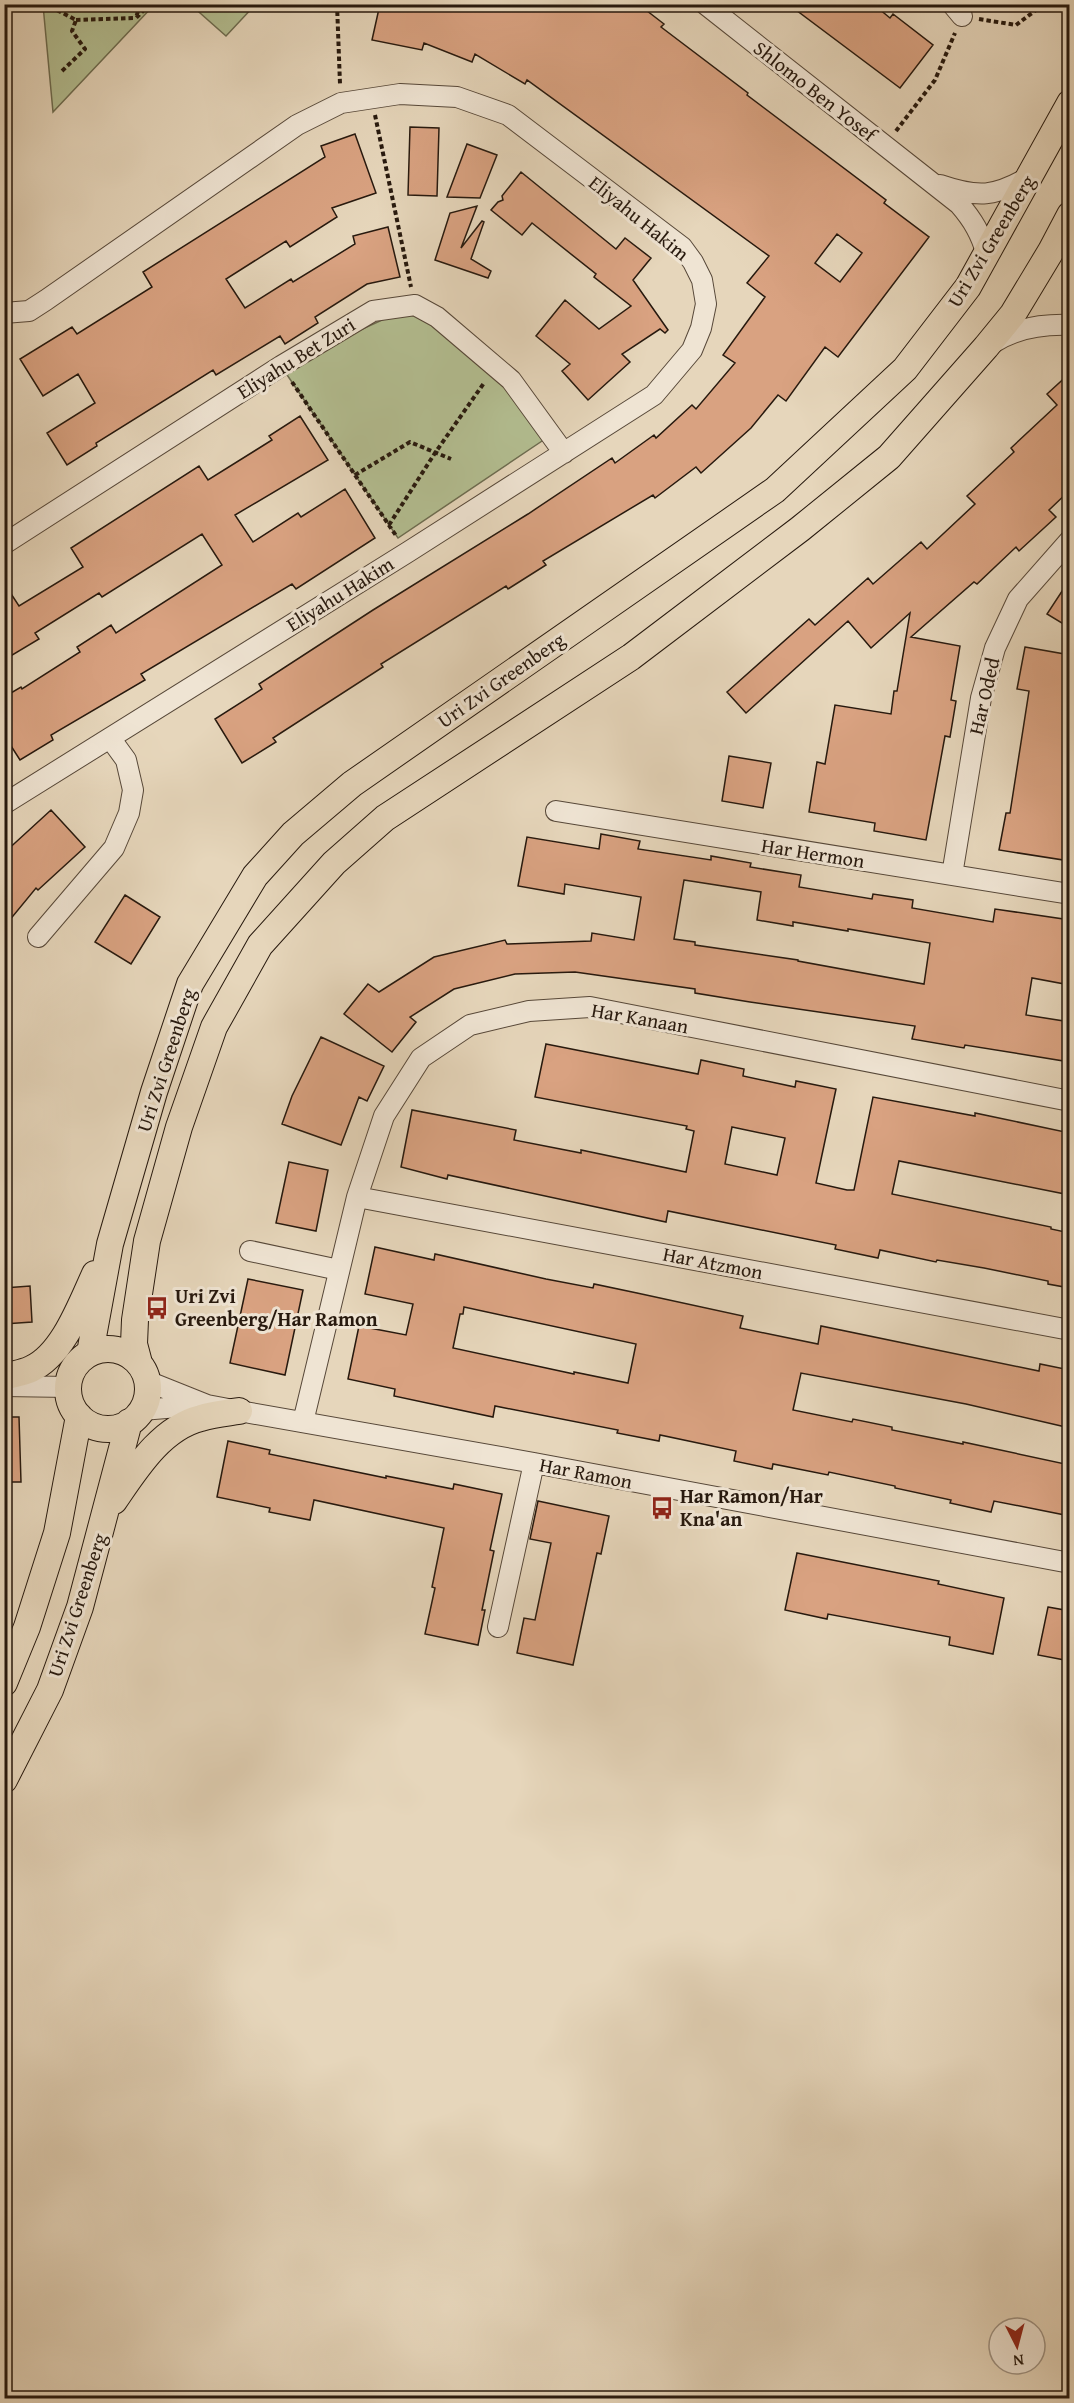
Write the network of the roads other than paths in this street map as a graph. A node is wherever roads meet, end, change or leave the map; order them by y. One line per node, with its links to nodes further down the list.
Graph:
1 (705, 4): 3 (street, Shlomo Ben Yosef)
2 (1070, 102): 4 (main road, Uri Zvi Greenberg)
3 (925, 177): 4 (street, Shlomo Ben Yosef); 6 (street, Shlomo Ben Yosef)
4 (1029, 177): 6 (main road, Uri Zvi Greenberg)
5 (1070, 215): 9 (main road, Uri Zvi Greenberg)
6 (987, 255): 21 (main road, Uri Zvi Greenberg)
7 (4, 313): 10 (street, Eliyahu Hakim)
8 (1070, 325): 9 (street)
9 (986, 347): 26 (main road, Uri Zvi Greenberg)
10 (564, 453): 12 (street, Eliyahu Bet Zuri); 13 (street, Eliyahu Hakim)
11 (1070, 540): 16 (street, Har Oded)
12 (4, 544)
13 (110, 738): 14 (street, Eliyahu Hakim); 18 (street)
14 (4, 804)
15 (556, 811): 16 (street, Har Hermon)
16 (952, 875): 17 (street, Har Hermon)
17 (1070, 894)
18 (38, 937)
19 (1070, 1101): 20 (street, Har Kanaan)
20 (357, 1197): 23 (street, Har Kanaan); 24 (street, Har Atzmon)
21 (110, 1244): 25 (main road, Uri Zvi Greenberg); 27 (main road)
22 (250, 1251): 23 (street)
23 (339, 1270): 34 (street, Har Kanaan)
24 (1070, 1330)
25 (90, 1353): 26 (main road); 29 (main road)
26 (143, 1372): 30 (street, Har Ramon); 33 (main road)
27 (4, 1377)
28 (4, 1386): 29 (street)
29 (68, 1387): 32 (main road)
30 (207, 1405): 31 (street, Har Ramon); 33 (street, Har Ramon)
31 (238, 1411): 34 (street, Har Ramon); 36 (main road)
32 (79, 1416): 33 (main road); 39 (main road, Uri Zvi Greenberg)
33 (135, 1416): 36 (main road, Uri Zvi Greenberg)
34 (303, 1422): 35 (street, Har Ramon)
35 (534, 1463): 37 (street, Har Ramon); 38 (street)
36 (107, 1511): 40 (main road, Uri Zvi Greenberg)
37 (1070, 1563)
38 (498, 1627)
39 (4, 1683)
40 (4, 1780)

